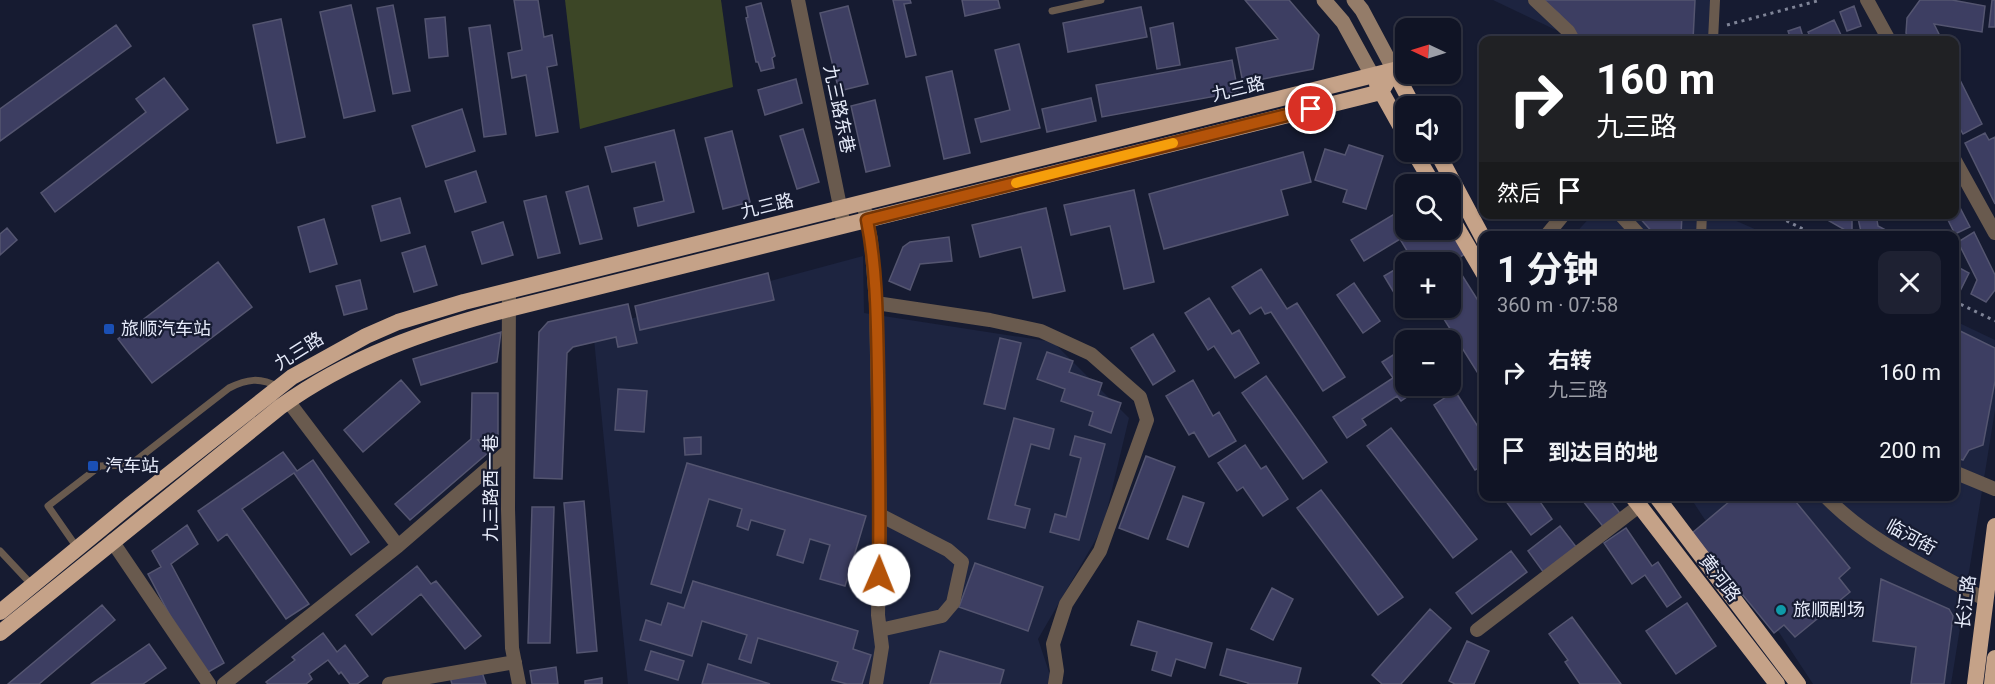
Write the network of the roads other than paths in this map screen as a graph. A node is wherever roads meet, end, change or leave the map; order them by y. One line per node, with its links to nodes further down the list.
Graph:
1 (798, 0): 20 (street, 九三路东巷)
2 (1101, 0): 8 (lane)
3 (1324, 0): 13 (main road)
4 (1535, 0): 9 (street)
5 (1715, 0): 10 (street)
6 (1867, 0): 11 (street)
7 (1356, 1): 12 (main road)
8 (1052, 11)
9 (1571, 36)
10 (1713, 36)
11 (1887, 36)
12 (1394, 70): 13 (highway, 九三路); 14 (highway); 15 (highway)
13 (1372, 75): 14 (highway); 19 (highway, 九三路)
14 (1381, 92): 16 (highway); 23 (highway, 九三路)
15 (1408, 96)
16 (1395, 117)
17 (1442, 162): 25 (highway)
18 (1959, 168): 28 (street)
19 (863, 202): 20 (highway, 九三路); 23 (street)
20 (840, 208): 24 (street, 九三路东巷); 31 (highway, 九三路)
21 (1560, 219): 26 (street)
22 (1625, 219): 27 (street)
23 (867, 220): 24 (highway, 九三路); 32 (street)
24 (844, 226): 33 (highway, 九三路)
25 (1479, 231)
26 (1550, 231)
27 (1635, 231)
28 (1995, 233)
29 (1461, 235): 30 (highway)
30 (1479, 265)
31 (509, 291): 33 (street, 九三路西一巷); 34 (highway, 九三路)
32 (876, 303): 42 (street); 61 (street)
33 (509, 309): 35 (highway, 九三路); 36 (street, 九三路西一巷)
34 (278, 387): 47 (highway, 九三路); 47 (lane)
35 (288, 401): 44 (highway, 九三路); 45 (street)
36 (508, 451): 45 (street); 55 (street, 九三路西一巷)
37 (1959, 474): 38 (street)
38 (1995, 489)
39 (1636, 501): 52 (street); 62 (highway, 黄河路)
40 (1660, 501): 63 (highway, 黄河路)
41 (1829, 501): 49 (street, 临河街)
42 (880, 516): 51 (street); 51 (street)
43 (1995, 526): 49 (highway, 长江路)
44 (112, 541): 47 (highway, 九三路); 56 (street)
45 (398, 546): 57 (street)
46 (0, 551): 48 (lane)
47 (82, 555): 48 (highway, 九三路); 53 (highway, 九三路)
48 (32, 585): 50 (highway, 九三路)
49 (1986, 600): 64 (highway, 长江路)
50 (0, 612)
51 (880, 630): 60 (street)
52 (1477, 630)
53 (0, 633)
54 (1995, 658): 65 (highway)
55 (515, 662): 58 (street); 59 (street, 九三路西一巷)
56 (209, 684)
57 (224, 684)
58 (389, 684)
59 (519, 684)
60 (876, 684)
61 (1055, 684)
62 (1777, 684)
63 (1798, 684)
64 (1975, 684)
65 (1992, 684)

